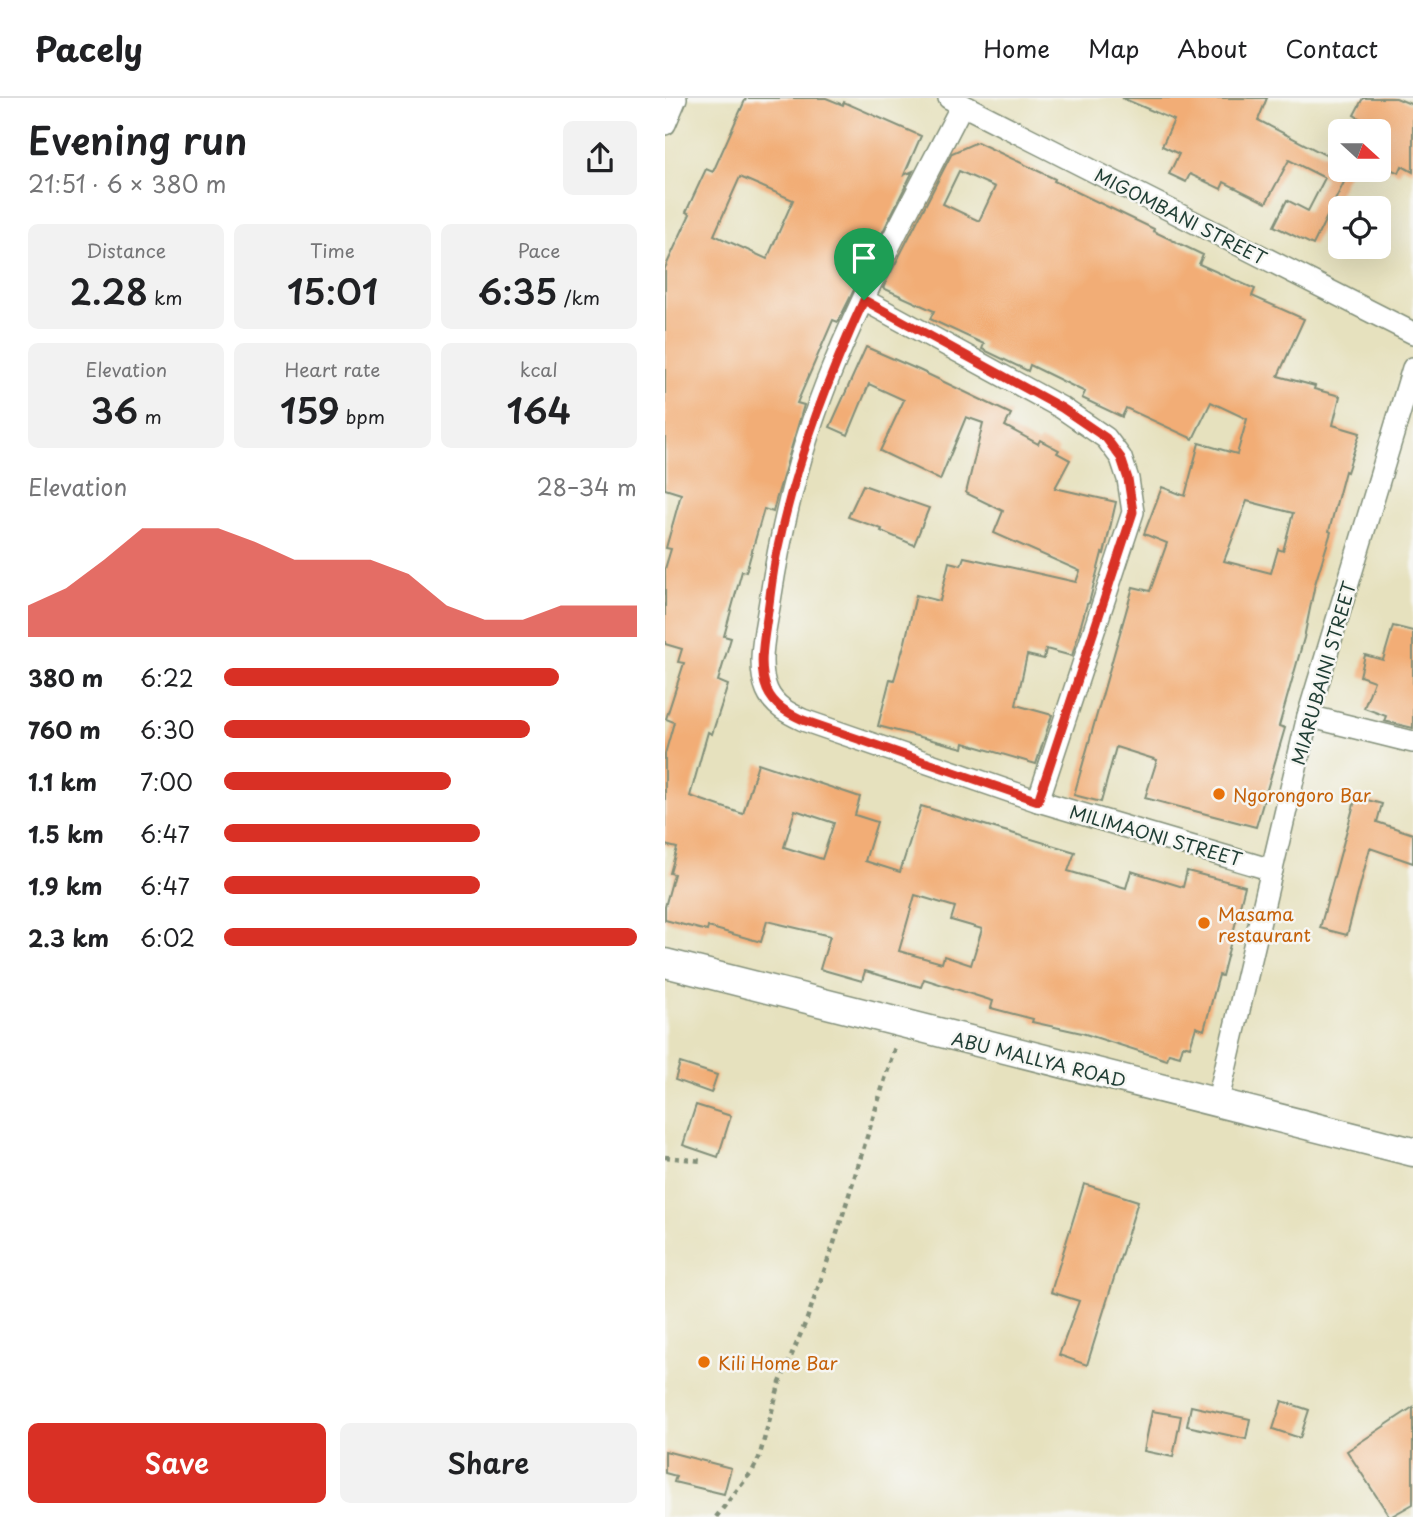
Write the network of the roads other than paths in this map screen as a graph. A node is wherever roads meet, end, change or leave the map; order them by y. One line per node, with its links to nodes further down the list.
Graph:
1 (676, 98): 3 (street)
2 (955, 102): 4 (street, MILIMAONI STREET); 5 (street, MIGOMBANI STREET)
3 (665, 124)
4 (864, 300): 9 (street); 9 (street, MILIMAONI STREET)
5 (1413, 333)
6 (1413, 368): 7 (street, MIARUBAINI STREET)
7 (1308, 716): 8 (street); 10 (street, MIARUBAINI STREET)
8 (1413, 743)
9 (1038, 801): 10 (street, MILIMAONI STREET)
10 (1272, 870): 12 (street, MIARUBAINI STREET)
11 (665, 963): 12 (main road, ABU MALLYA ROAD)
12 (1217, 1104): 13 (main road, ABU MALLYA ROAD)
13 (1413, 1152)

